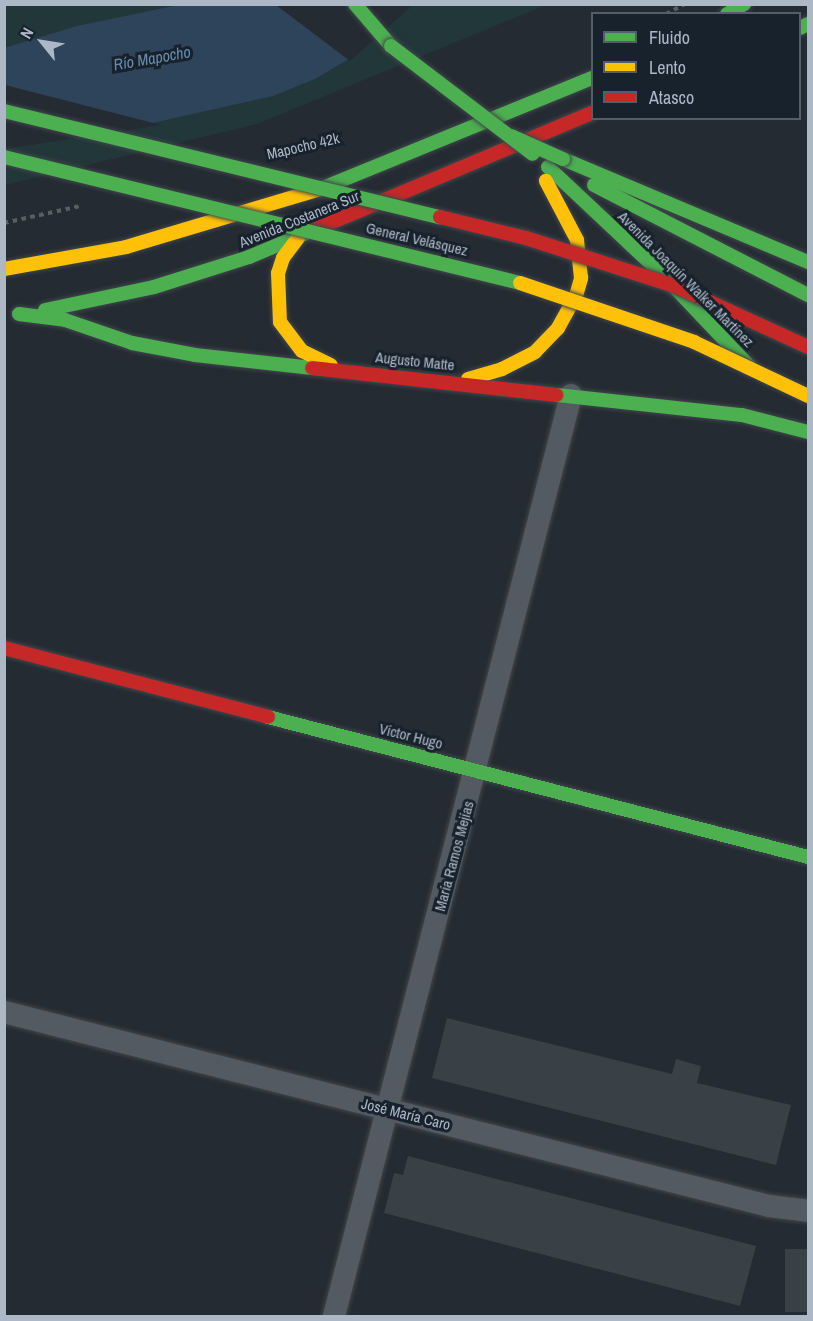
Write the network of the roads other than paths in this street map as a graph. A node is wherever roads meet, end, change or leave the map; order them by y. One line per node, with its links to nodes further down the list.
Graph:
1 (336, 4): 5 (main road)
2 (356, 4): 5 (main road)
3 (744, 4): 4 (main road)
4 (730, 12)
5 (391, 46): 9 (main road, bridge)
6 (591, 78): 14 (main road, Avenida Costanera Sur)
7 (4, 111): 18 (main road, General Velásquez, bridge)
8 (591, 113): 12 (main road, Avenida Costanera Sur)
9 (511, 136): 11 (main road, bridge); 11 (main road, bridge)
10 (4, 157): 22 (main road, General Velásquez, bridge)
11 (552, 165): 13 (main road); 15 (main road, Avenida Joaquín Walker Martínez); 20 (main road); 23 (main road, Avenida Joaquín Walker Martínez)
12 (298, 238): 16 (main road, Avenida Costanera Sur); 19 (main road)
13 (808, 261)
14 (4, 269)
15 (808, 295)
16 (19, 314): 17 (main road, Avenida Costanera Sur); 19 (main road, Augusto Matte)
17 (4, 317)
18 (808, 347)
19 (347, 370): 20 (main road, Augusto Matte)
20 (444, 381): 21 (main road, Augusto Matte)
21 (572, 395): 24 (main road, Augusto Matte); 26 (street, María Ramos Mejías)
22 (808, 396)
23 (785, 401)
24 (808, 432)
25 (4, 648): 26 (main road, Víctor Hugo)
26 (477, 771): 27 (main road, Víctor Hugo); 29 (street, María Ramos Mejías)
27 (808, 857)
28 (4, 1012): 29 (street, José María Caro)
29 (388, 1110): 30 (street, José María Caro); 31 (street, María Ramos Mejías)
30 (808, 1211)
31 (334, 1317)

